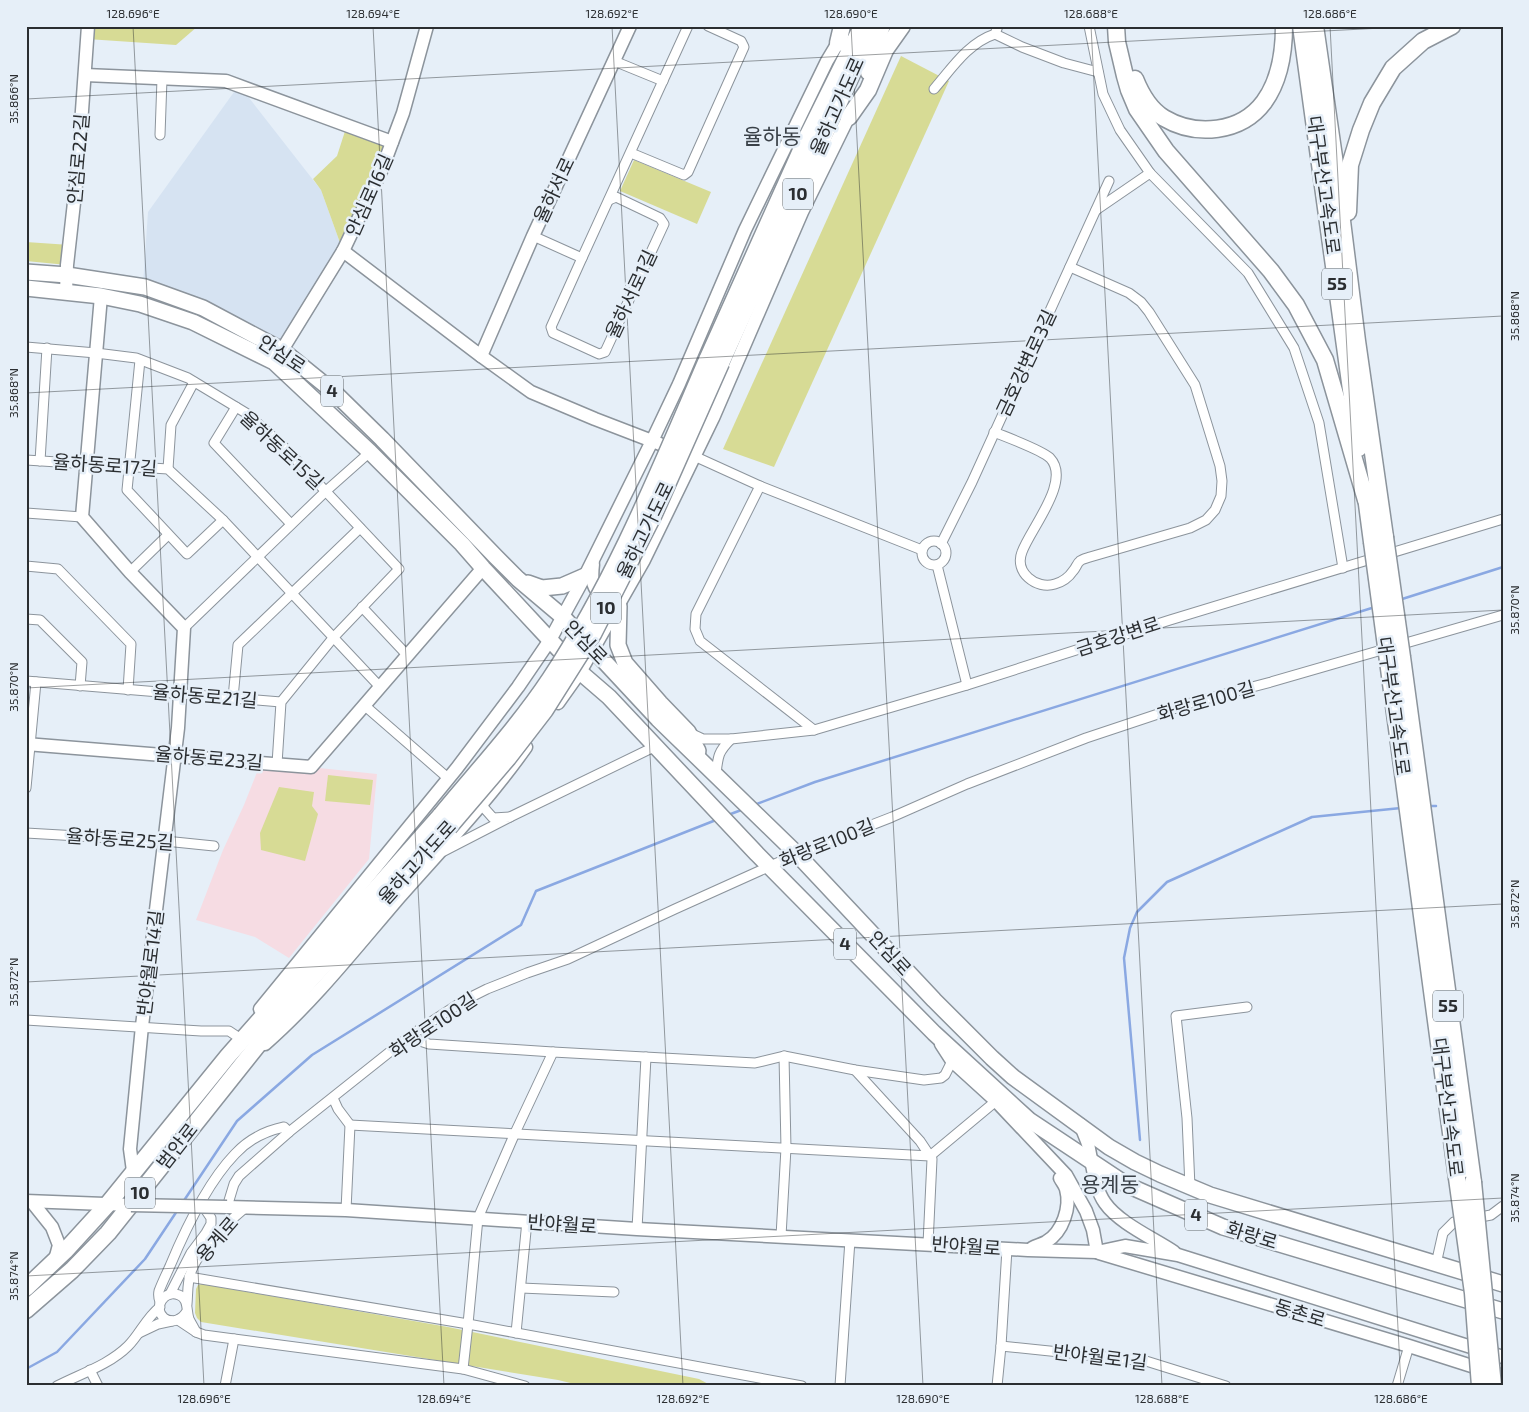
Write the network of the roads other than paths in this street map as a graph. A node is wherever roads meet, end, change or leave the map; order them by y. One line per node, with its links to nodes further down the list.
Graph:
1 (88, 26): 23 (main road, 안심로22길)
2 (427, 26): 29 (main road, 안심로16길)
3 (688, 26): 25 (street, 율하서로1길)
4 (708, 26): 30 (street)
5 (842, 26): 20 (highway)
6 (848, 26): 20 (main road)
7 (862, 26): 51 (highway, 율하고가도로 / 10)
8 (876, 26): 51 (highway, 율하고가도로 / 10)
9 (884, 26): 27 (main road)
10 (902, 26): 27 (highway)
11 (1089, 26): 22 (street)
12 (1116, 26): 65 (highway)
13 (1126, 26): 14 (highway)
14 (1284, 26)
15 (1301, 26): 65 (highway, 대구부산고속도로 / 55)
16 (1315, 26): 44 (highway, 대구부산고속도로 / 55)
17 (1452, 26): 44 (highway)
18 (626, 30): 21 (main road, 율하서로)
19 (996, 30): 22 (street); 26 (street)
20 (838, 43): 55 (main road)
21 (614, 60): 25 (street); 35 (main road, 율하서로)
22 (1098, 72): 31 (street)
23 (85, 75): 24 (main road); 40 (main road, 안심로22길)
24 (162, 78): 28 (street); 29 (main road)
25 (663, 81): 30 (street, 율하서로1길)
26 (934, 88)
27 (849, 117): 57 (main road)
28 (160, 135)
29 (392, 142): 36 (main road, 안심로16길)
30 (631, 154): 33 (street, 율하서로1길)
31 (1150, 173): 34 (street); 81 (street)
32 (1109, 181): 34 (street, 금호강변로3길)
33 (609, 200): 37 (street, 율하서로1길); 37 (street, 율하서로1길)
34 (1096, 210): 38 (street, 금호강변로3길)
35 (533, 236): 37 (street); 49 (main road, 율하서로)
36 (343, 251): 47 (main road, 안심로16길); 49 (main road)
37 (582, 258)
38 (1070, 267): 54 (street, 금호강변로3길); 54 (street)
39 (26, 272): 40 (main road, 안심로 / 4)
40 (67, 275): 42 (main road, 안심로22길); 47 (main road, 안심로 / 4)
41 (26, 288): 42 (main road, 안심로 / 4)
42 (66, 292): 43 (main road, 안심로 / 4)
43 (101, 296): 48 (main road); 56 (main road, 안심로 / 4)
44 (1356, 341): 73 (highway, 대구부산고속도로 / 55)
45 (26, 347): 46 (street, 율하동로15길)
46 (47, 348): 48 (street, 율하동로15길); 59 (street)
47 (282, 350): 84 (main road, 안심로 / 4)
48 (96, 353): 50 (street, 율하동로15길); 60 (main road)
49 (481, 356): 55 (main road)
50 (140, 360): 52 (street, 율하동로15길); 61 (street)
51 (714, 362): 121 (highway, 율하고가도로 / 10, bridge)
52 (194, 382): 53 (street, 율하동로15길); 62 (street)
53 (236, 407): 64 (street, 율하동로15길); 70 (street)
54 (994, 432): 74 (street, 금호강변로3길)
55 (652, 441): 57 (main road); 77 (main road)
56 (370, 452): 64 (street); 80 (main road, 안심로 / 4)
57 (694, 456): 63 (street); 86 (main road)
58 (26, 460): 59 (street, 율하동로17길)
59 (40, 461): 60 (street, 율하동로17길)
60 (86, 464): 61 (street, 율하동로17길); 67 (main road)
61 (130, 467): 62 (street, 율하동로17길); 72 (street)
62 (168, 469): 69 (street, 율하동로17길)
63 (760, 486): 75 (street); 108 (street)
64 (326, 491): 70 (street); 71 (street, 율하동로15길)
65 (1366, 500): 73 (highway, 대구부산고속도로 / 55)
66 (26, 513): 67 (street)
67 (82, 517): 82 (main road)
68 (1503, 519): 81 (street, 금호강변로)
69 (223, 520): 72 (street); 76 (street, 율하동로17길)
70 (291, 524): 76 (street)
71 (360, 528): 85 (street); 87 (street, 율하동로15길)
72 (168, 535): 82 (street)
73 (1378, 540): 153 (highway, 대구부산고속도로 / 55, bridge)
74 (941, 544): 75 (street); 78 (street)
75 (922, 550): 78 (street)
76 (257, 557): 85 (street, 율하동로17길); 91 (street)
77 (594, 559): 83 (main road); 86 (main road)
78 (937, 565): 98 (street)
79 (26, 566): 101 (street, 율하동로21길)
80 (482, 568): 93 (main road, 안심로 / 4); 95 (main road, 율하동로23길)
81 (1343, 568): 98 (street, 금호강변로)
82 (130, 572): 91 (main road)
83 (585, 576): 84 (main road); 90 (main road)
84 (518, 579): 90 (main road, 안심로 / 4)
85 (292, 594): 92 (street, 율하동로17길); 104 (street)
86 (619, 606): 94 (main road); 109 (main road)
87 (362, 607): 92 (street); 95 (street)
88 (1503, 615): 126 (street, 화랑로100길)
89 (26, 619): 99 (street)
90 (567, 621): 93 (main road); 94 (main road, 안심로)
91 (184, 628): 103 (main road, 반야월로14길)
92 (333, 638): 100 (street, 율하동로17길); 105 (street)
93 (550, 640): 96 (main road, 안심로 / 4); 102 (main road)
94 (593, 649): 96 (main road); 114 (main road, 안심로)
95 (407, 655): 100 (main road, 율하동로23길)
96 (580, 672): 107 (main road); 112 (main road, 안심로 / 4)
97 (31, 682): 99 (street, 율하동로21길); 111 (street)
98 (967, 685): 108 (street, 금호강변로)
99 (80, 686): 101 (street, 율하동로21길)
100 (380, 687): 106 (main road, 율하동로23길)
101 (128, 690): 103 (street, 율하동로21길)
102 (516, 690): 107 (main road); 117 (main road)
103 (180, 694): 104 (street, 율하동로21길); 113 (main road, 반야월로14길)
104 (233, 698): 105 (street, 율하동로21길)
105 (281, 702): 115 (street)
106 (364, 705): 115 (main road, 율하동로23길); 117 (street)
107 (545, 721): 119 (main road)
108 (814, 730): 110 (street, 금호강변로)
109 (688, 732): 110 (street, 금호강변로); 114 (main road)
110 (731, 739): 116 (street)
111 (28, 744): 113 (main road, 율하동로23길); 118 (street)
112 (656, 746): 120 (street); 127 (main road, 안심로 / 4)
113 (175, 756): 115 (main road, 율하동로23길); 123 (main road, 반야월로14길)
114 (704, 763): 116 (main road, 안심로)
115 (277, 764)
116 (716, 774): 126 (main road, 안심로)
117 (449, 779): 133 (main road)
118 (26, 788)
119 (482, 803): 120 (street); 125 (main road)
120 (510, 817): 125 (street)
121 (445, 821): 135 (highway, 율하고가도로 / 10); 139 (highway, 율하고가도로 / 10)
122 (26, 833): 123 (street, 율하동로25길)
123 (165, 841): 124 (street, 율하동로25길); 130 (main road, 반야월로14길)
124 (214, 846)
125 (437, 854): 139 (main road)
126 (797, 854): 127 (street, 화랑로100길); 144 (main road, 안심로)
127 (769, 866): 131 (main road, 안심로 / 4); 132 (street, 화랑로100길)
128 (1247, 1007): 154 (street)
129 (26, 1020): 130 (street)
130 (142, 1026): 133 (street); 152 (main road, 반야월로14길)
131 (934, 1033): 138 (main road); 151 (main road, 화랑로 / 4)
132 (411, 1035): 134 (street); 141 (street, 화랑로100길)
133 (238, 1037): 135 (main road)
134 (553, 1052): 137 (street); 146 (street)
135 (228, 1056): 152 (highway, 범안로 / 10)
136 (784, 1056): 137 (street); 140 (street); 148 (street)
137 (646, 1057): 147 (street)
138 (952, 1061): 140 (street); 142 (main road)
139 (241, 1065): 157 (highway, 범안로 / 10)
140 (855, 1070): 149 (street)
141 (332, 1098): 143 (street); 145 (street, 화랑로100길)
142 (996, 1100): 149 (street); 150 (main road)
143 (350, 1124): 146 (street); 162 (street)
144 (1081, 1126): 151 (main road); 154 (main road, 화랑로)
145 (289, 1132): 160 (street, 화랑로100길); 181 (street)
146 (515, 1133): 147 (street); 163 (street)
147 (643, 1140): 148 (street); 165 (street)
148 (786, 1148): 149 (street); 166 (street)
149 (930, 1156): 168 (street)
150 (1049, 1156): 170 (main road); 171 (main road)
151 (1090, 1161): 172 (main road); 184 (main road, 화랑로 / 4)
152 (133, 1171): 156 (highway, 범안로 / 10)
153 (1465, 1180): 206 (highway, 대구부산고속도로 / 55, bridge); 207 (highway, 대구부산고속도로 / 55, bridge)
154 (1190, 1187): 174 (main road, 화랑로)
155 (29, 1201): 156 (main road, 반야월로); 173 (main road)
156 (106, 1205): 157 (main road, 반야월로); 173 (highway, 범안로 / 10)
157 (131, 1205): 158 (main road, 반야월로, bridge); 183 (highway, 범안로 / 10)
158 (203, 1206): 160 (main road, 반야월로, bridge); 180 (street, 용계로)
159 (1503, 1206): 174 (street)
160 (227, 1207): 161 (main road, 반야월로)
161 (246, 1207): 162 (main road, 반야월로); 175 (street, 용계로)
162 (346, 1210): 163 (main road, 반야월로)
163 (478, 1218): 164 (main road, 반야월로); 186 (street)
164 (527, 1221): 165 (main road, 반야월로); 178 (street)
165 (637, 1229): 166 (main road, 반야월로)
166 (781, 1236): 167 (main road, 반야월로)
167 (850, 1240): 168 (main road, 반야월로); 202 (street)
168 (928, 1244): 169 (main road, 반야월로)
169 (1007, 1249): 170 (main road, 반야월로); 191 (street)
170 (1028, 1250): 171 (main road, 반야월로)
171 (1097, 1252): 172 (main road); 192 (main road, 동촌로)
172 (1178, 1255): 193 (main road)
173 (55, 1260): 177 (highway, 범안로 / 10)
174 (1436, 1264): 176 (main road, 화랑로)
175 (189, 1277): 182 (street, 용계로); 186 (street)
176 (1503, 1284)
177 (26, 1288)
178 (521, 1288): 179 (street); 189 (street)
179 (614, 1292)
180 (170, 1294): 181 (street); 182 (street)
181 (160, 1304): 185 (street); 188 (street)
182 (187, 1308): 185 (street); 187 (street)
183 (26, 1310)
184 (1503, 1312)
185 (175, 1321): 187 (street); 188 (street)
186 (468, 1324): 189 (street); 194 (street)
187 (196, 1332): 190 (street)
188 (139, 1333): 195 (street)
189 (516, 1333): 201 (street)
190 (234, 1339): 194 (street); 199 (street)
191 (1001, 1346): 203 (street); 204 (street, 반야월로1길)
192 (1409, 1346): 196 (main road, 동촌로); 205 (street)
193 (1503, 1357)
194 (462, 1369): 200 (street)
195 (90, 1370): 197 (street); 198 (street)
196 (1503, 1376)
197 (57, 1386)
198 (98, 1386)
199 (225, 1386)
200 (525, 1386)
201 (802, 1386)
202 (840, 1386)
203 (997, 1386)
204 (1226, 1386)
205 (1397, 1386)
206 (1480, 1386)
207 (1493, 1386)

